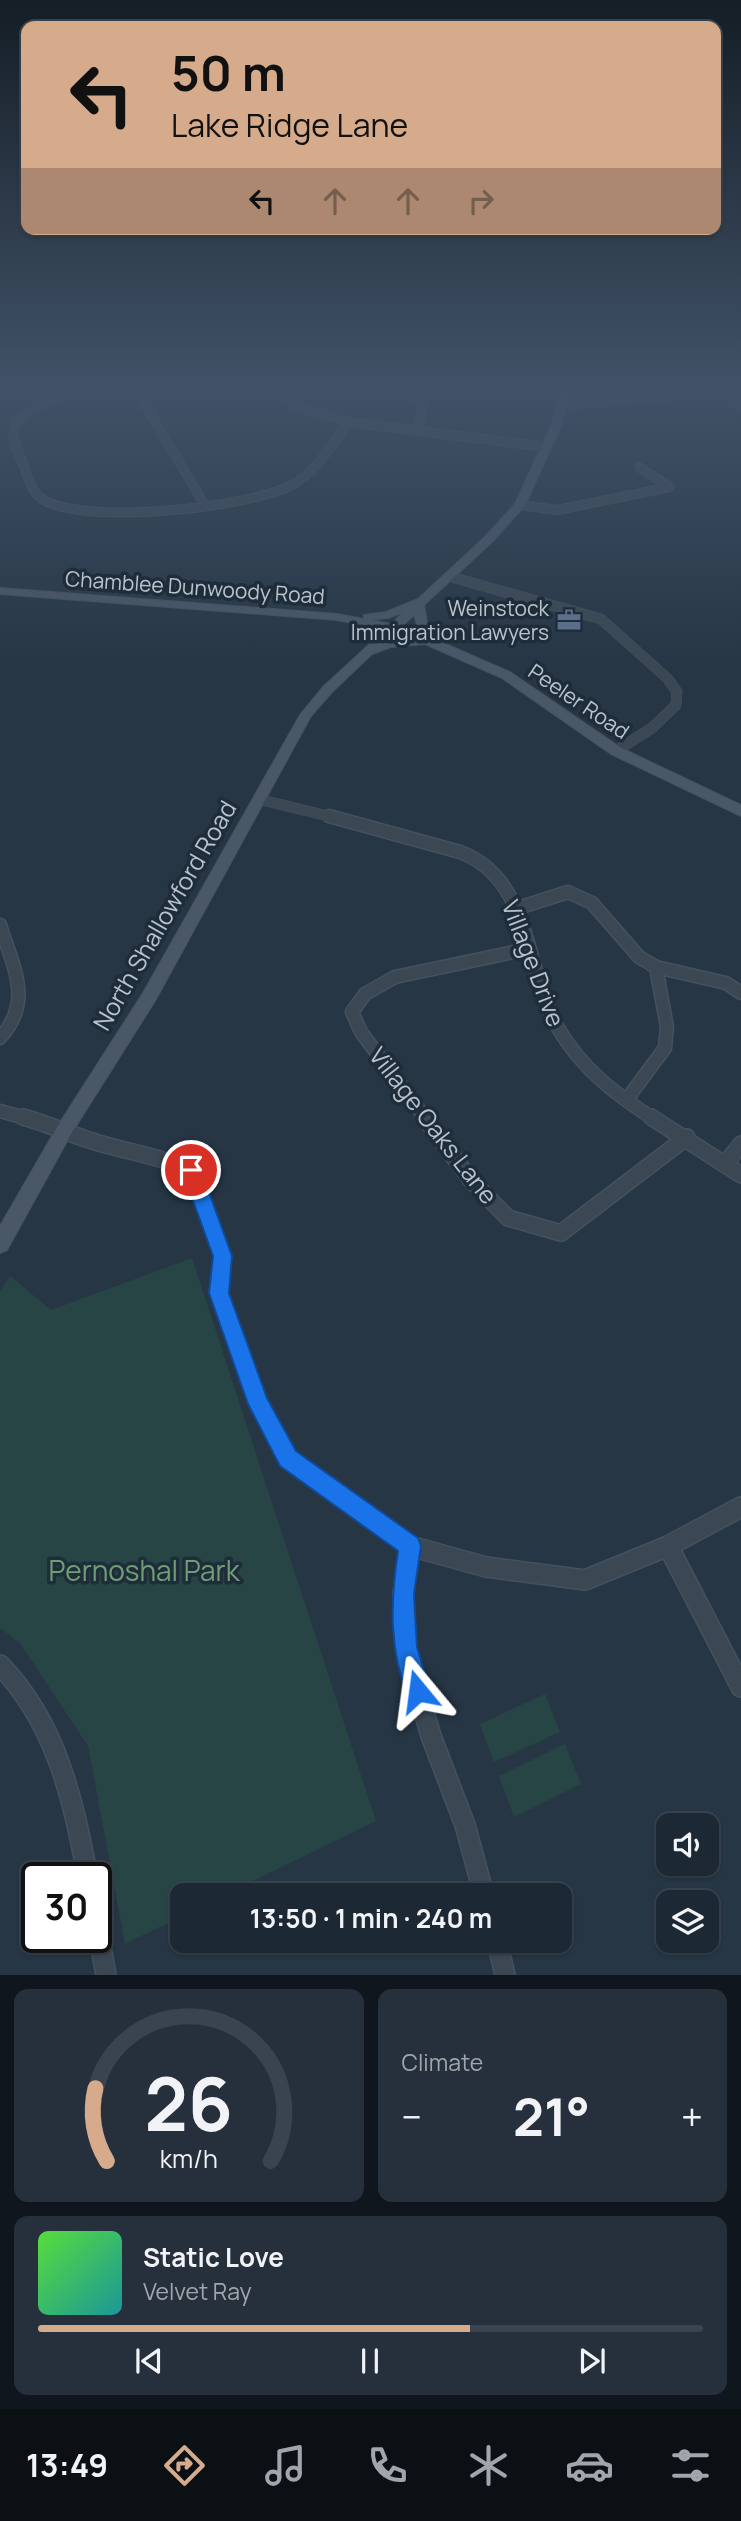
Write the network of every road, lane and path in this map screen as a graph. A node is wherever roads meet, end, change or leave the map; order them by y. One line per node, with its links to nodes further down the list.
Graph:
1 (30, 481): 6 (street)
2 (191, 481): 6 (street)
3 (297, 481): 6 (street)
4 (531, 481): 7 (street)
5 (660, 481): 7 (street)
6 (205, 505)
7 (520, 505): 8 (street)
8 (449, 576): 10 (street); 15 (street)
9 (0, 591): 11 (street, Chamblee Dunwoody Road)
10 (418, 602): 11 (street); 12 (street); 13 (street)
11 (348, 619): 12 (street, Chamblee Dunwoody Road); 14 (street)
12 (393, 628): 13 (street, Peeler Road); 14 (street, North Shallowford Road)
13 (429, 640): 14 (street); 15 (street, Peeler Road)
14 (366, 653): 16 (street, North Shallowford Road)
15 (616, 751): 17 (street, Peeler Road)
16 (257, 799): 18 (street, Village Drive); 26 (street, North Shallowford Road)
17 (741, 811)
18 (515, 909): 20 (street, Village Drive); 21 (street)
19 (0, 925): 23 (street)
20 (528, 949): 24 (street, Village Drive); 27 (street, Village Oaks Lane)
21 (656, 967): 22 (street); 24 (street)
22 (741, 993)
23 (0, 1038)
24 (627, 1099): 27 (street, Village Drive)
25 (0, 1111): 26 (street)
26 (65, 1129): 31 (street, North Shallowford Road); 33 (street)
27 (687, 1137): 29 (street, Village Drive)
28 (741, 1144): 29 (street)
29 (726, 1163): 30 (street, Village Drive)
30 (741, 1175)
31 (0, 1244)
32 (741, 1507): 34 (street)
33 (410, 1546): 34 (street); 38 (street)
34 (668, 1546): 36 (street)
35 (0, 1665): 37 (street)
36 (741, 1687)
37 (85, 1862)
38 (481, 1883)
39 (102, 1953): 41 (street)
40 (500, 1953): 42 (street)
41 (106, 1975)
42 (505, 1975)

